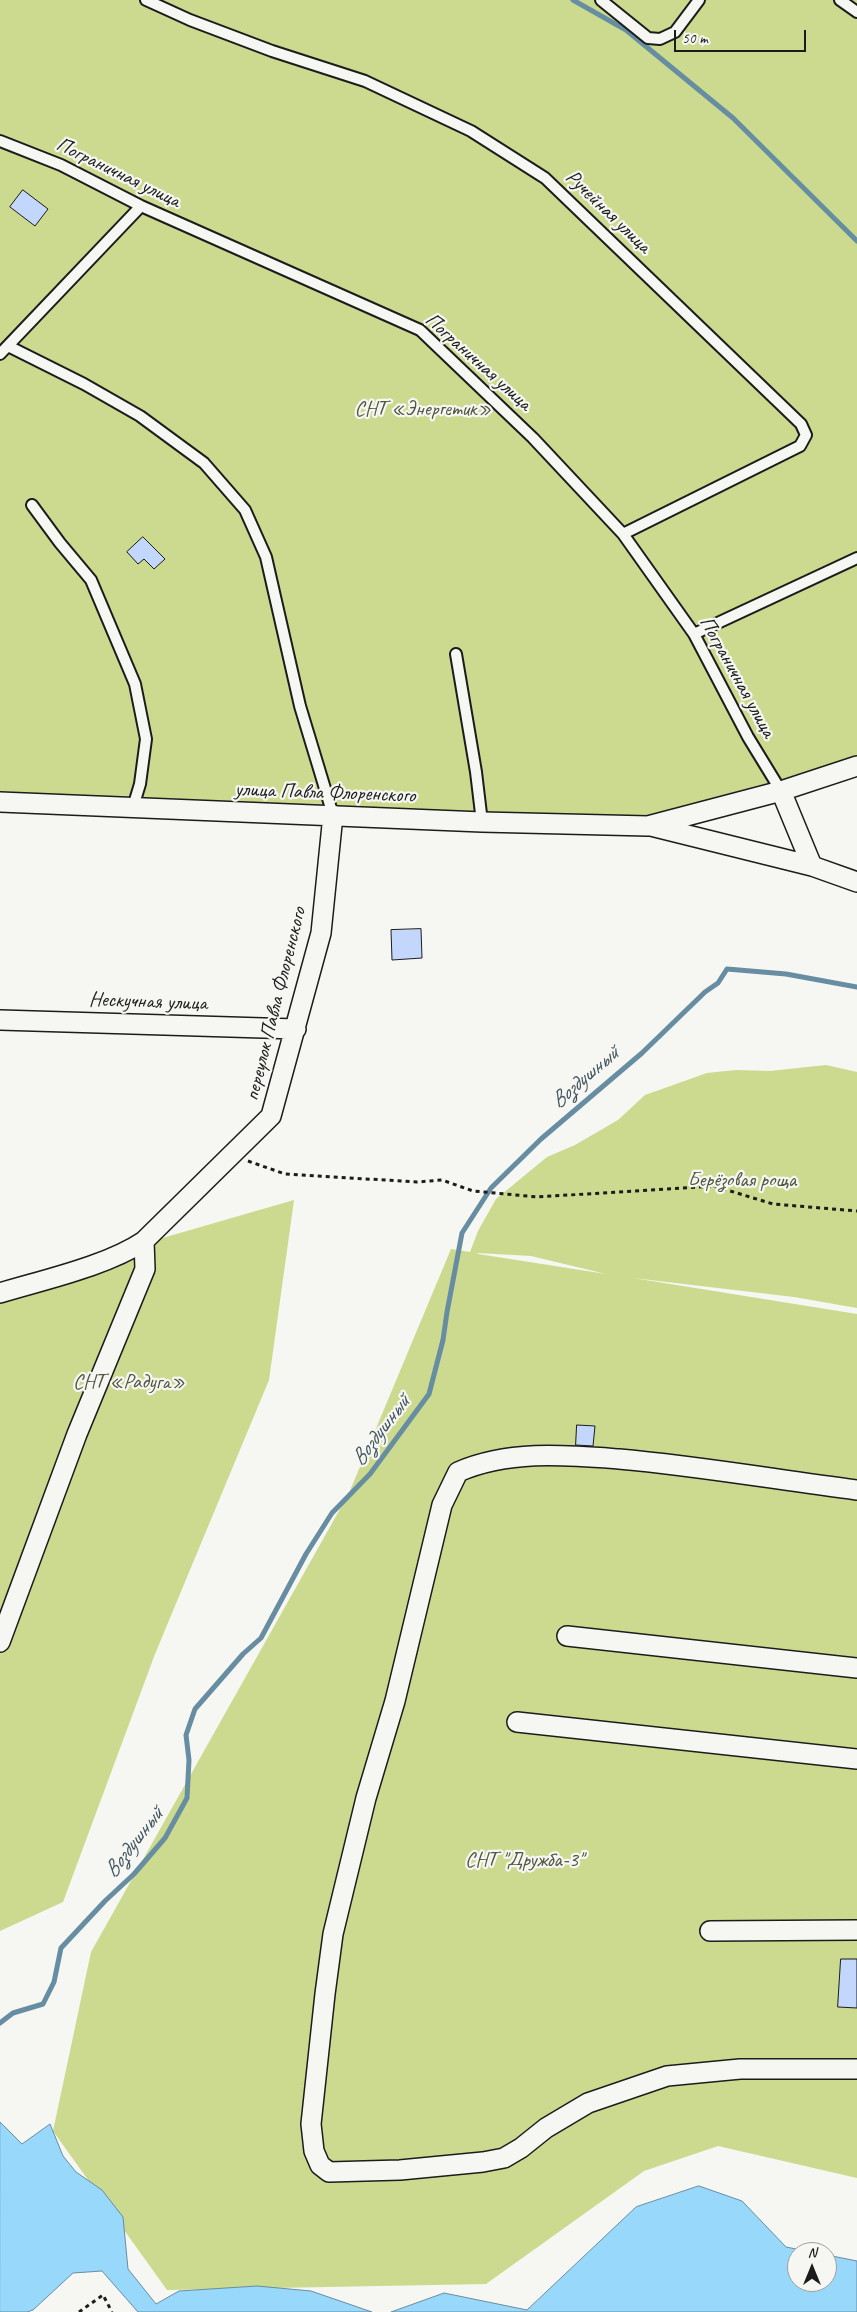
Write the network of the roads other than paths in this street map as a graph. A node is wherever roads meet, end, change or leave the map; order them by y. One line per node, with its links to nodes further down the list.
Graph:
1 (146, 0): 11 (lane, Ручейная улица)
2 (601, 0): 3 (lane)
3 (699, 0)
4 (840, 0): 5 (lane)
5 (857, 12)
6 (0, 142): 7 (lane, Пограничная улица)
7 (141, 206): 8 (lane); 11 (lane, Пограничная улица)
8 (8, 346): 9 (lane); 19 (lane)
9 (0, 354)
10 (32, 505): 18 (lane)
11 (623, 534): 13 (lane, Пограничная улица)
12 (857, 558): 13 (lane)
13 (694, 634): 16 (lane, Пограничная улица)
14 (456, 654): 20 (lane)
15 (857, 766): 16 (street, улица Павла Флоренского)
16 (781, 791): 21 (street, улица Павла Флоренского); 22 (street)
17 (0, 802): 18 (street, улица Павла Флоренского)
18 (133, 807): 19 (street, улица Павла Флоренского)
19 (333, 815): 20 (street, улица Павла Флоренского); 25 (street, переулок Павла Флоренского)
20 (482, 822): 21 (street, улица Павла Флоренского)
21 (648, 826): 22 (street, улица Павла Флоренского)
22 (812, 866): 23 (street, улица Павла Флоренского)
23 (857, 882)
24 (0, 1020): 25 (street, Нескучная улица)
25 (296, 1028): 26 (street, переулок Павла Флоренского)
26 (144, 1241): 27 (street, переулок Павла Флоренского); 30 (street)
27 (0, 1293)
28 (857, 1490): 36 (street)
29 (567, 1636): 31 (street)
30 (0, 1642)
31 (857, 1668)
32 (517, 1722): 33 (street)
33 (857, 1759)
34 (710, 1930): 35 (street)
35 (857, 1930)
36 (857, 2069)

